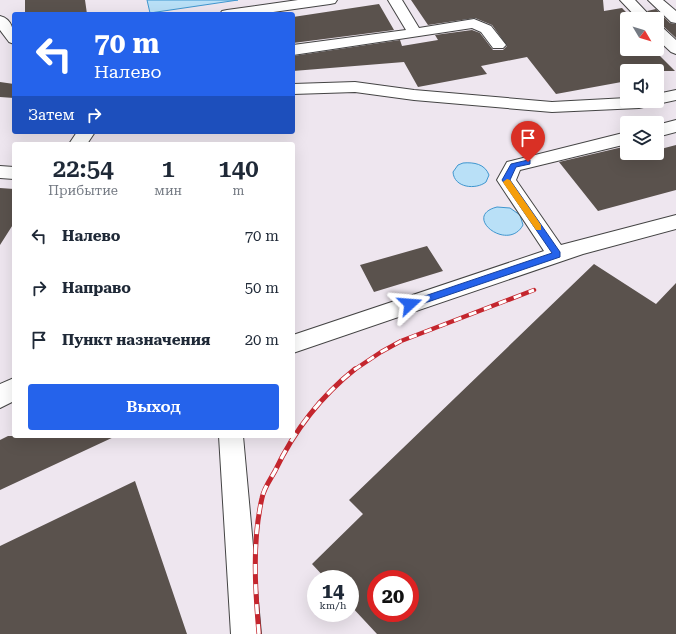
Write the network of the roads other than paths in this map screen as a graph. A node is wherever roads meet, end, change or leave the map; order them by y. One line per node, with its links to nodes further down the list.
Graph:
1 (330, 0): 5 (lane)
2 (395, 0): 9 (lane)
3 (627, 0): 6 (lane)
4 (655, 0): 7 (lane)
5 (242, 12)
6 (639, 12)
7 (676, 19)
8 (0, 20): 11 (lane)
9 (415, 32): 14 (lane); 16 (lane)
10 (664, 37): 15 (lane)
11 (12, 38)
12 (12, 42): 13 (lane)
13 (0, 45)
14 (498, 45)
15 (676, 49)
16 (295, 50)
17 (295, 89): 20 (lane)
18 (676, 95): 19 (lane)
19 (664, 98)
20 (620, 104)
21 (676, 126): 22 (lane)
22 (664, 129)
23 (620, 140): 27 (lane)
24 (0, 172): 25 (lane)
25 (12, 173)
26 (676, 222): 27 (lane)
27 (557, 255): 28 (lane)
28 (295, 343)
29 (0, 378): 30 (lane)
30 (12, 386)
31 (12, 388): 32 (lane)
32 (0, 397)
33 (231, 438): 34 (lane)
34 (246, 634)

